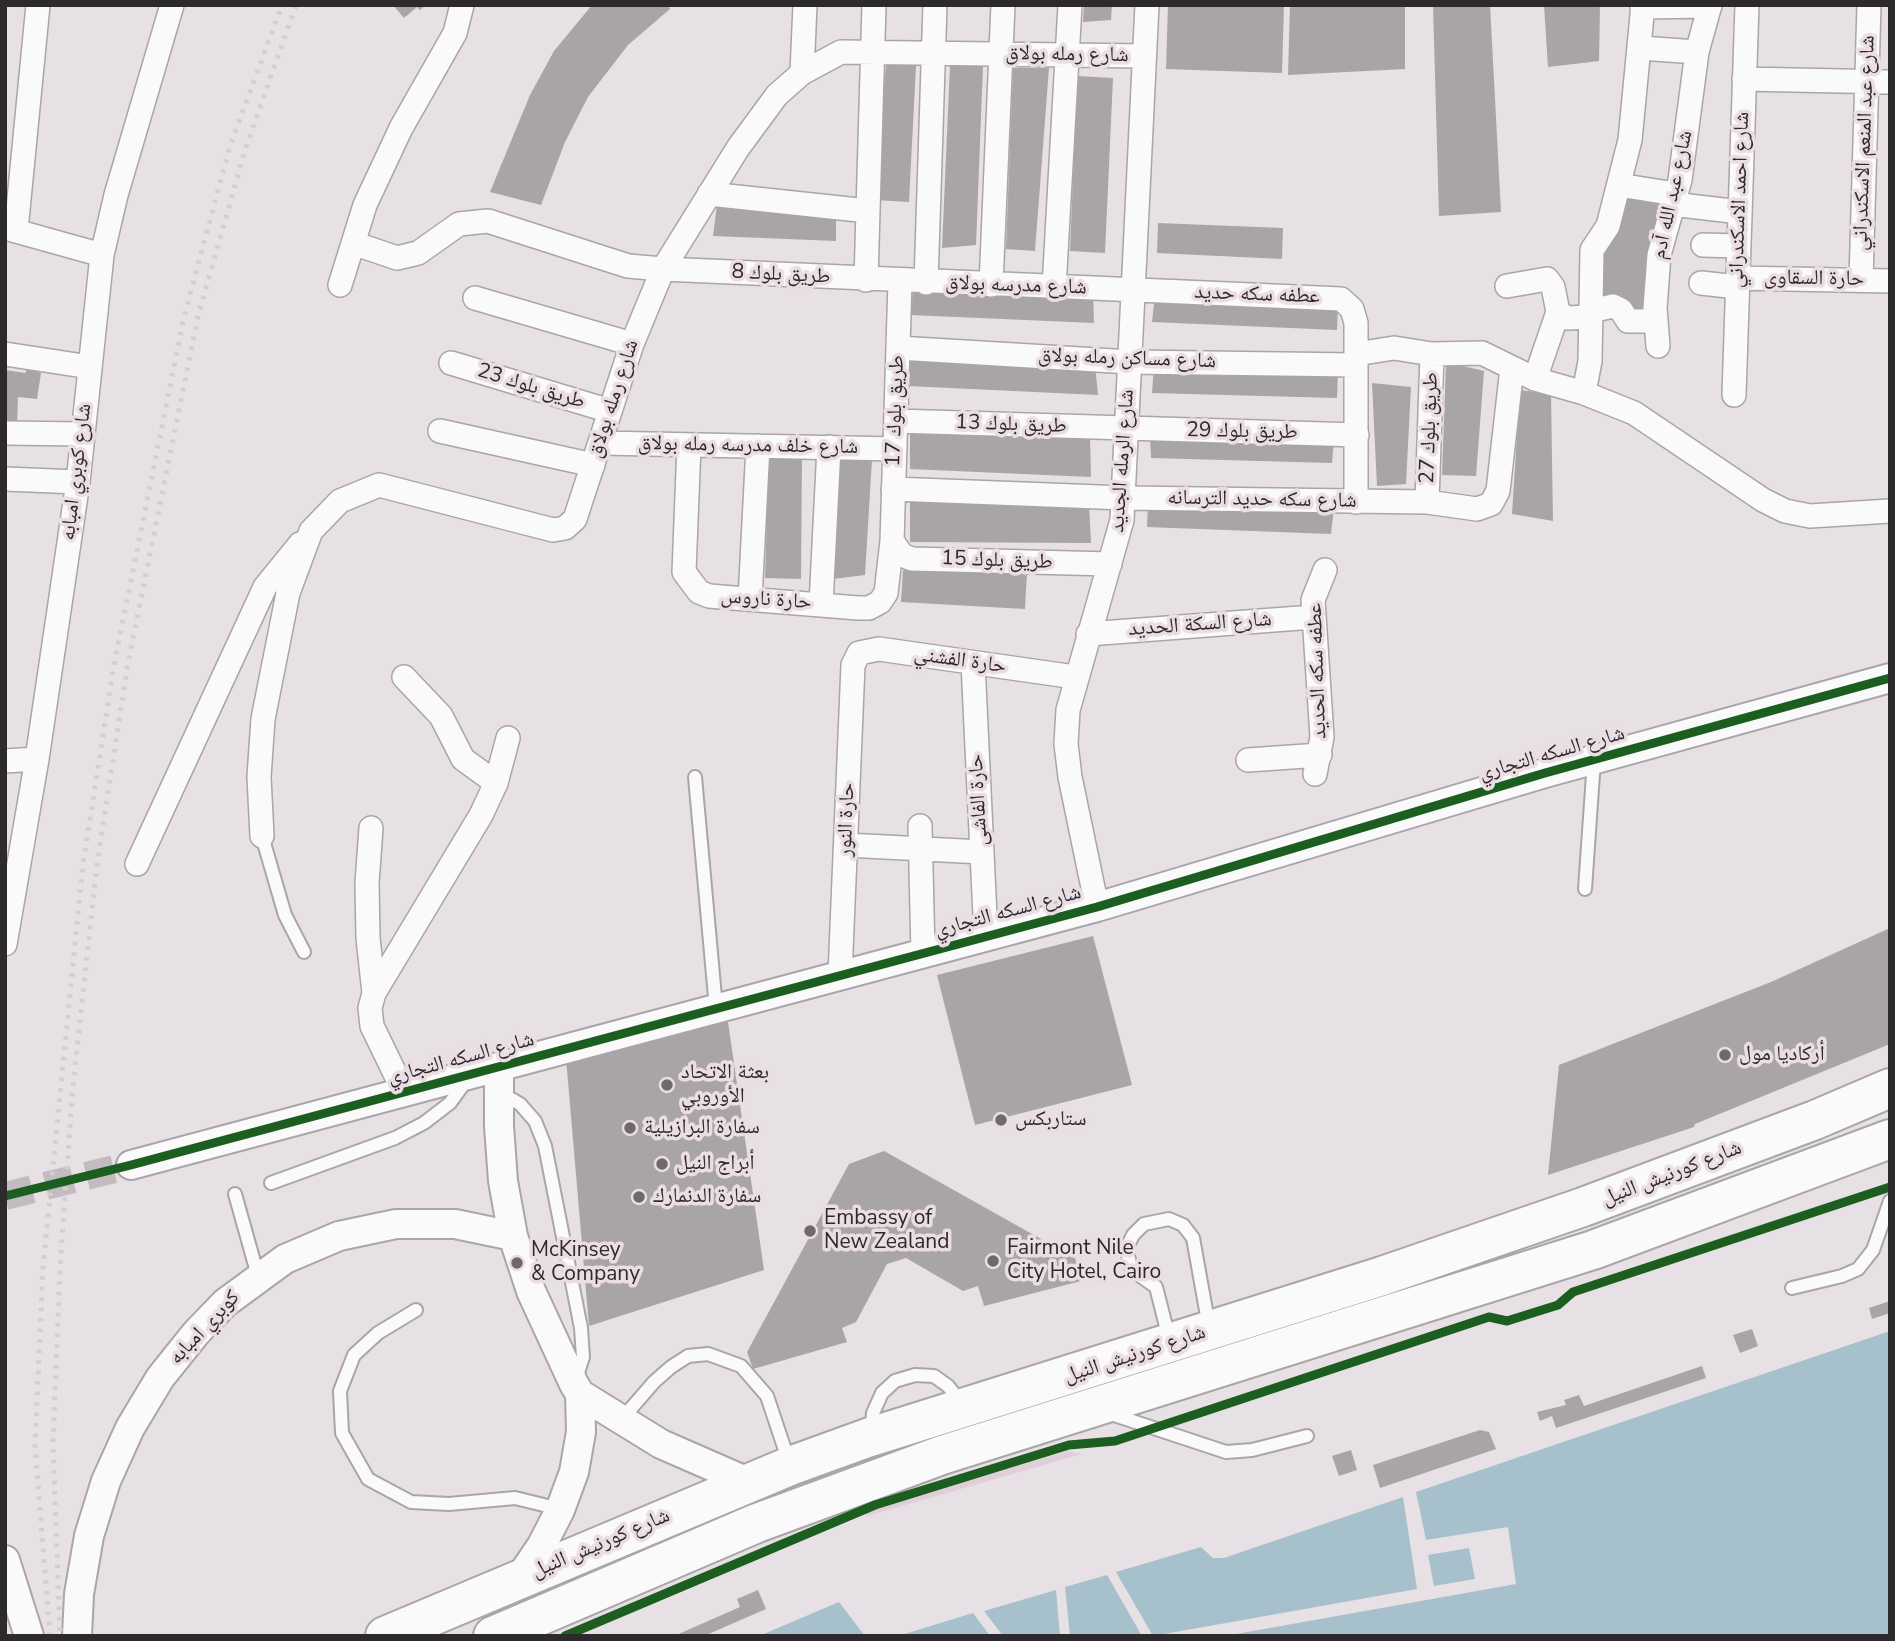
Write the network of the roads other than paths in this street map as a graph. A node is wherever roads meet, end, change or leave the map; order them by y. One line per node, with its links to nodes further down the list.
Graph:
1 (38, 5): 30 (street)
2 (172, 5): 34 (street, شارع كوبري امبابه)
3 (462, 5): 31 (street)
4 (805, 5): 21 (street)
5 (874, 5): 15 (street)
6 (935, 5): 16 (street)
7 (1003, 5): 18 (street)
8 (1070, 5): 19 (street)
9 (1147, 5): 20 (street, شارع الرمله الجديد)
10 (1747, 5): 22 (street, شارع احمد الاسكندراني)
11 (1870, 5): 23 (street, شارع عبد المنعم الاسكندراني)
12 (1642, 6): 13 (street); 14 (street)
13 (1710, 6): 17 (street, شارع عبد الله آدم)
14 (1640, 48): 17 (street); 25 (street)
15 (873, 50): 16 (street, شارع رمله بولاق); 21 (street, شارع رمله بولاق); 28 (street)
16 (934, 52): 18 (street, شارع رمله بولاق); 41 (street)
17 (1697, 52): 27 (street, شارع عبد الله آدم)
18 (1001, 53): 19 (street, شارع رمله بولاق); 44 (street)
19 (1068, 55): 20 (street, شارع رمله بولاق); 46 (street)
20 (1143, 57): 47 (street, شارع الرمله الجديد)
21 (802, 74): 26 (street, شارع رمله بولاق)
22 (1744, 79): 23 (street); 29 (street, شارع احمد الاسكندراني)
23 (1867, 81): 24 (street); 37 (street, شارع عبد المنعم الاسكندراني)
24 (1890, 82)
25 (1619, 185): 27 (street); 50 (street)
26 (709, 194): 28 (street); 35 (street, شارع رمله بولاق)
27 (1674, 199): 29 (street); 51 (street, شارع عبد الله آدم)
28 (868, 211): 36 (street)
29 (1740, 212): 33 (street, شارع احمد الاسكندراني)
30 (11, 229): 34 (street)
31 (353, 243): 35 (street, طريق بلوك 8); 43 (street)
32 (1703, 244): 33 (street)
33 (1738, 246): 40 (street, شارع احمد الاسكندراني)
34 (102, 255): 60 (street, شارع كوبري امبابه)
35 (663, 269): 36 (street, طريق بلوك 8); 52 (street, شارع رمله بولاق)
36 (866, 280): 39 (street, طريق بلوك 8)
37 (1861, 280): 38 (street, حارة السقاوى); 40 (street, حارة السقاوى)
38 (1890, 281)
39 (900, 282): 41 (street, شارع مدرسه بولاق); 54 (street, طريق بلوك 17)
40 (1737, 282): 42 (street, حارة السقاوى); 64 (street, شارع احمد الاسكندراني)
41 (926, 283): 44 (street, شارع مدرسه بولاق)
42 (1701, 283)
43 (340, 285)
44 (991, 285): 46 (street, شارع مدرسه بولاق)
45 (1507, 286): 49 (street)
46 (1054, 288): 47 (street, شارع مدرسه بولاق)
47 (1133, 291): 57 (street, عطفه سكه حديد); 58 (street, شارع الرمله الجديد)
48 (475, 298): 52 (street)
49 (1558, 312): 50 (street); 62 (street)
50 (1591, 314): 51 (street); 63 (street)
51 (1656, 321): 53 (street, شارع عبد الله آدم)
52 (632, 344): 65 (street, شارع رمله بولاق)
53 (1658, 346)
54 (898, 348): 58 (street, شارع مساكن رمله بولاق); 66 (street, طريق بلوك 17)
55 (5, 354): 60 (street)
56 (1432, 354): 57 (street, شارع مساكن رمله بولاق); 61 (street, شارع مساكن رمله بولاق); 83 (street, طريق بلوك 27)
57 (1356, 360): 58 (street, شارع مساكن رمله بولاق); 71 (street, عطفه سكه حديد)
58 (1130, 362): 67 (street, شارع الرمله الجديد)
59 (451, 363): 65 (street, طريق بلوك 23)
60 (90, 367): 70 (street, شارع كوبري امبابه)
61 (1512, 368): 62 (street, شارع مساكن رمله بولاق); 83 (street, شارع سكه حديد الترسانه)
62 (1535, 379): 63 (street, شارع مساكن رمله بولاق)
63 (1584, 393): 84 (street, شارع مساكن رمله بولاق)
64 (1734, 395)
65 (610, 411): 72 (street, شارع رمله بولاق)
66 (896, 421): 67 (street, طريق بلوك 13); 76 (street, طريق بلوك 17)
67 (1127, 429): 71 (street, طريق بلوك 29); 81 (street, شارع الرمله الجديد)
68 (440, 431): 77 (street)
69 (5, 433): 70 (street)
70 (83, 434): 79 (street, شارع كوبري امبابه)
71 (1357, 435): 82 (street, عطفه سكه حديد)
72 (601, 443): 73 (street, شارع خلف مدرسه رمله بولاق); 77 (street, شارع رمله بولاق)
73 (689, 444): 74 (street, شارع خلف مدرسه رمله بولاق); 89 (street, حارة ناروس)
74 (758, 446): 75 (street, شارع خلف مدرسه رمله بولاق); 89 (street)
75 (830, 447): 76 (street, شارع خلف مدرسه رمله بولاق); 90 (street)
76 (895, 449): 80 (street, طريق بلوك 17)
77 (593, 465): 85 (street, شارع رمله بولاق)
78 (5, 479): 79 (street)
79 (78, 482): 99 (street, شارع كوبري امبابه)
80 (893, 489): 81 (street, شارع سكه حديد الترسانه); 86 (street, طريق بلوك 17)
81 (1125, 498): 82 (street, شارع سكه حديد الترسانه); 87 (street, شارع الرمله الجديد)
82 (1356, 502): 83 (street, شارع سكه حديد الترسانه)
83 (1427, 502)
84 (1890, 511)
85 (311, 531): 106 (street, شارع رمله بولاق); 110 (street)
86 (892, 541): 87 (street, طريق بلوك 15); 90 (street, حارة ناروس)
87 (1110, 564): 92 (street, شارع الرمله الجديد)
88 (1325, 570): 91 (street, عطفه سكه الحديد)
89 (750, 600): 90 (street, حارة ناروس)
90 (821, 604)
91 (1312, 617): 92 (street, شارع السكة الحديد); 100 (street, عطفه سكه الحديد)
92 (1088, 634): 96 (street, شارع الرمله الجديد)
93 (973, 663): 94 (street, حارة الفشني); 96 (street, حارة الفشني); 109 (street, حارة الفاشى)
94 (853, 665): 108 (street, حارة النور)
95 (404, 677): 104 (street)
96 (1075, 677): 112 (street, شارع الرمله الجديد)
97 (1890, 678): 101 (street, شارع السكه التجاري)
98 (508, 738): 104 (street)
99 (37, 759): 102 (street); 114 (street, شارع كوبري امبابه)
100 (1248, 760)
101 (1594, 760): 111 (lane); 112 (street, شارع السكه التجاري)
102 (5, 761)
103 (695, 777): 119 (lane)
104 (496, 783): 118 (street)
105 (371, 828): 118 (street)
106 (262, 836): 115 (lane)
107 (920, 837): 108 (street); 109 (street); 116 (street)
108 (846, 845): 117 (street, حارة النور)
109 (982, 852): 113 (street, حارة الفاشى)
110 (136, 864)
111 (1585, 889)
112 (1097, 907): 113 (street, شارع السكه التجاري)
113 (986, 936): 116 (street, شارع السكه التجاري)
114 (5, 944)
115 (303, 953)
116 (923, 953): 117 (street, شارع السكه التجاري)
117 (840, 975): 119 (street, شارع السكه التجاري)
118 (374, 992): 123 (street)
119 (716, 1009): 121 (street, شارع السكه التجاري)
120 (471, 1075): 121 (street, شارع السكه التجاري); 123 (street, شارع السكه التجاري); 126 (lane)
121 (499, 1079): 129 (street); 135 (lane)
122 (1890, 1088): 133 (highway, شارع كورنيش النيل)
123 (404, 1092): 125 (street, شارع السكه التجاري)
124 (1890, 1139): 136 (highway, شارع كورنيش النيل)
125 (131, 1166)
126 (271, 1183)
127 (235, 1194): 130 (lane)
128 (1890, 1201): 131 (lane)
129 (513, 1236): 130 (street, كوبري امبابه); 135 (street)
130 (258, 1276): 145 (street, كوبري امبابه)
131 (1792, 1288)
132 (416, 1310): 141 (lane)
133 (1209, 1331): 134 (highway, شارع كورنيش النيل); 134 (lane)
134 (1171, 1343): 139 (highway, شارع كورنيش النيل)
135 (578, 1389): 137 (street); 141 (street)
136 (1095, 1408): 138 (lane); 147 (highway, شارع كورنيش النيل)
137 (621, 1420): 139 (lane); 140 (street)
138 (1307, 1436)
139 (790, 1466): 140 (highway, شارع كورنيش النيل)
140 (748, 1482): 143 (highway, شارع كورنيش النيل)
141 (560, 1510): 143 (street)
142 (5, 1560): 144 (street)
143 (519, 1579): 146 (highway, شارع كورنيش النيل)
144 (29, 1636)
145 (78, 1636)
146 (385, 1636)
147 (493, 1636)

